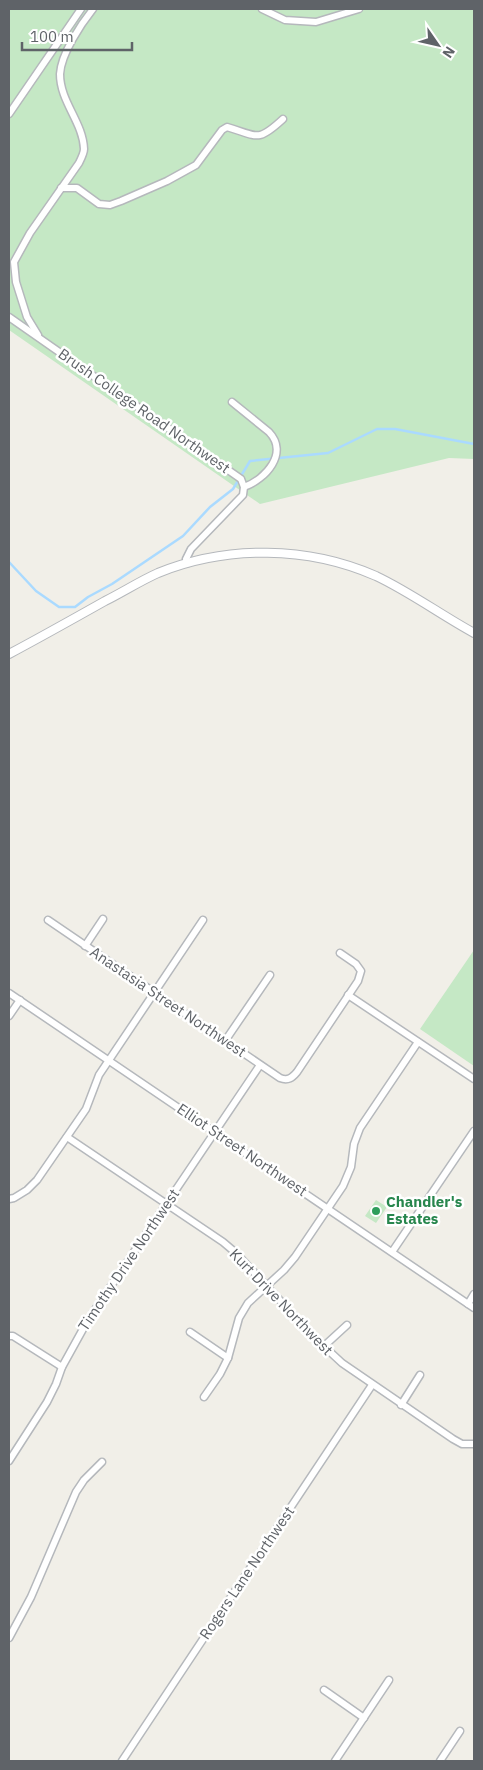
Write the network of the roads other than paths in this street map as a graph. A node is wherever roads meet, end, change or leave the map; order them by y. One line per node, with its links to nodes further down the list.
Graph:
1 (81, 9): 5 (street)
2 (93, 9): 7 (street, Brush College Road Northwest)
3 (262, 9): 4 (street)
4 (359, 9)
5 (9, 114)
6 (283, 119): 7 (street)
7 (61, 188): 9 (street, Brush College Road Northwest)
8 (9, 317): 9 (street, Brush College Road Northwest)
9 (39, 338): 11 (street, Brush College Road Northwest)
10 (232, 402): 11 (street)
11 (244, 487): 12 (street)
12 (188, 563): 13 (street); 14 (street)
13 (474, 632)
14 (9, 654)
15 (103, 919): 18 (street)
16 (48, 920): 18 (street, Anastasia Street Northwest)
17 (203, 920): 22 (street)
18 (85, 946): 22 (street, Anastasia Street Northwest)
19 (340, 953): 23 (street)
20 (270, 975): 26 (street)
21 (9, 993): 24 (street, Elliot Street Northwest)
22 (154, 993): 26 (street, Anastasia Street Northwest); 28 (street)
23 (348, 995): 27 (street); 29 (street, Anastasia Street Northwest)
24 (20, 1000): 25 (street); 28 (street, Elliot Street Northwest)
25 (9, 1016)
26 (225, 1041): 29 (street, Anastasia Street Northwest)
27 (418, 1042): 30 (street); 36 (street)
28 (109, 1060): 32 (street, Elliot Street Northwest); 33 (street)
29 (260, 1065): 32 (street, Timothy Drive Northwest)
30 (474, 1080)
31 (474, 1131): 37 (street)
32 (215, 1132): 35 (street, Timothy Drive Northwest); 36 (street, Elliot Street Northwest)
33 (67, 1137): 34 (street); 35 (street, Kurt Drive Northwest)
34 (9, 1199)
35 (166, 1204): 38 (street, Kurt Drive Northwest); 47 (street, Timothy Drive Northwest)
36 (328, 1209): 37 (street, Elliot Street Northwest); 38 (street)
37 (392, 1252): 40 (street, Elliot Street Northwest)
38 (267, 1286): 45 (street, Kurt Drive Northwest); 46 (street)
39 (474, 1294): 40 (street)
40 (468, 1304): 41 (street, Elliot Street Northwest)
41 (474, 1308)
42 (347, 1325): 45 (street)
43 (190, 1332): 46 (street)
44 (9, 1336): 47 (street)
45 (323, 1346): 49 (street, Kurt Drive Northwest)
46 (228, 1358): 50 (street)
47 (62, 1367): 53 (street, Timothy Drive Northwest)
48 (420, 1375): 51 (street)
49 (372, 1385): 51 (street, Kurt Drive Northwest); 60 (street, Rogers Lane Northwest)
50 (204, 1396)
51 (401, 1405): 52 (street, Kurt Drive Northwest)
52 (473, 1444)
53 (9, 1461)
54 (102, 1462): 55 (street)
55 (9, 1638)
56 (389, 1680): 58 (street)
57 (324, 1690): 58 (street)
58 (364, 1718): 61 (street)
59 (460, 1731): 62 (street)
60 (122, 1761)
61 (335, 1761)
62 (440, 1761)

